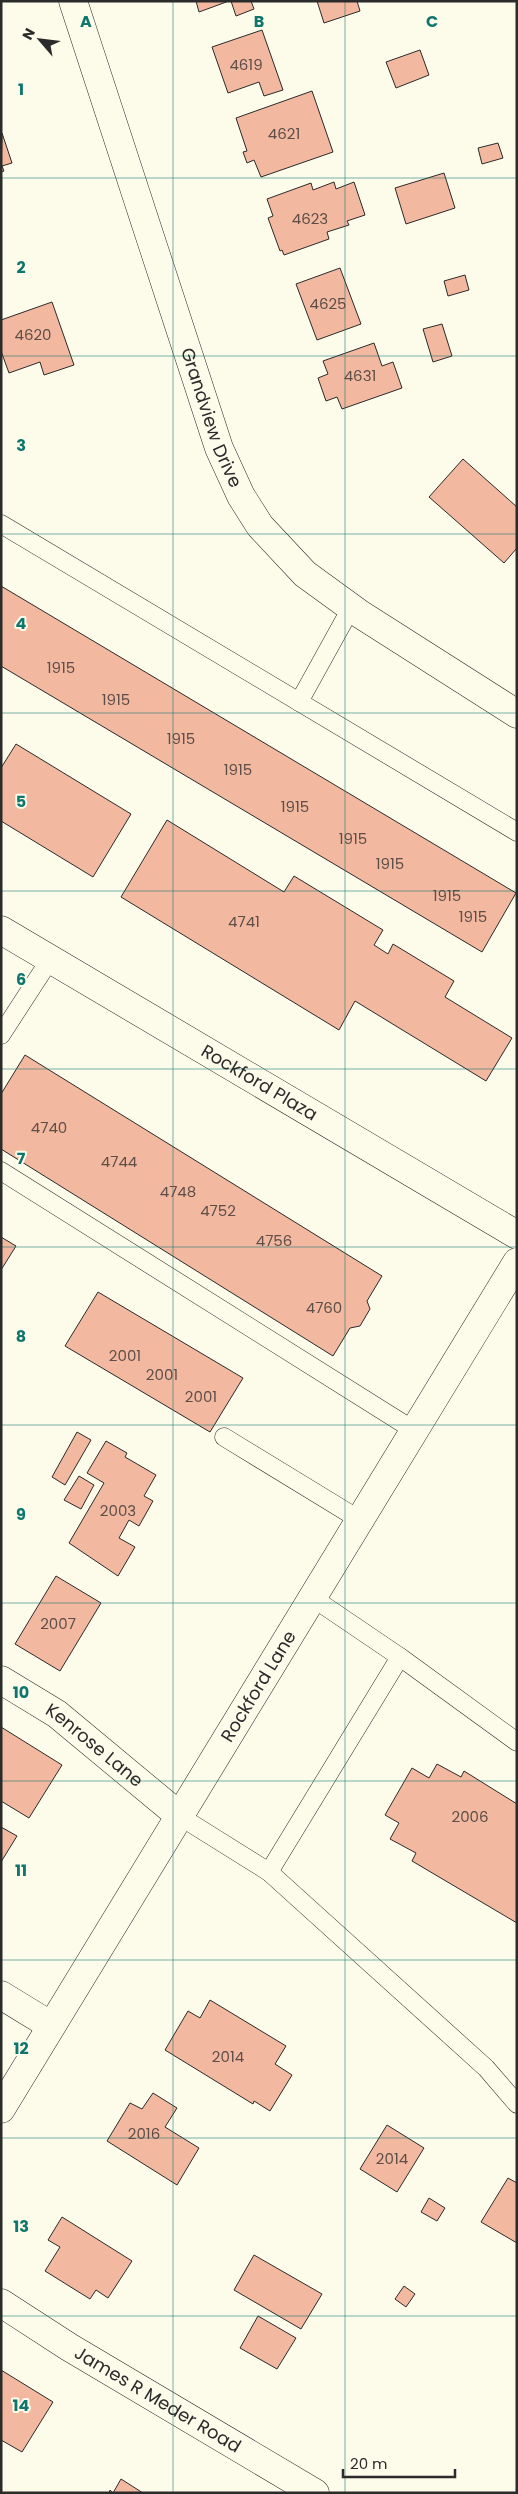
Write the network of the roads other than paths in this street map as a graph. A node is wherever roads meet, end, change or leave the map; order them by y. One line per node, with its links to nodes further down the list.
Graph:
1 (73, 1): 3 (street, Grandview Drive)
2 (1, 524): 4 (lane)
3 (352, 608): 4 (lane); 5 (street, Grandview Drive)
4 (299, 702): 6 (lane)
5 (517, 714)
6 (517, 832)
7 (1, 930): 8 (street, Rockford Plaza)
8 (50, 958): 9 (lane); 11 (street, Rockford Plaza)
9 (1, 1035)
10 (1, 1171): 13 (lane)
11 (517, 1235)
12 (517, 1262): 13 (street, Rockford Lane)
13 (415, 1431): 15 (street, Rockford Lane)
14 (224, 1437): 15 (lane)
15 (360, 1520): 16 (street, Rockford Lane)
16 (313, 1598): 17 (lane); 20 (street, Rockford Lane)
17 (400, 1657): 19 (lane); 21 (lane)
18 (1, 1680): 20 (street, Kenrose Lane)
19 (517, 1742)
20 (181, 1817): 21 (lane); 23 (street, Rockford Lane)
21 (269, 1872): 24 (lane)
22 (1, 1995): 23 (street)
23 (50, 2025): 25 (street, Rockford Lane)
24 (517, 2104)
25 (1, 2109)
26 (1, 2303): 27 (street, James R Meder Road)
27 (315, 2493)

